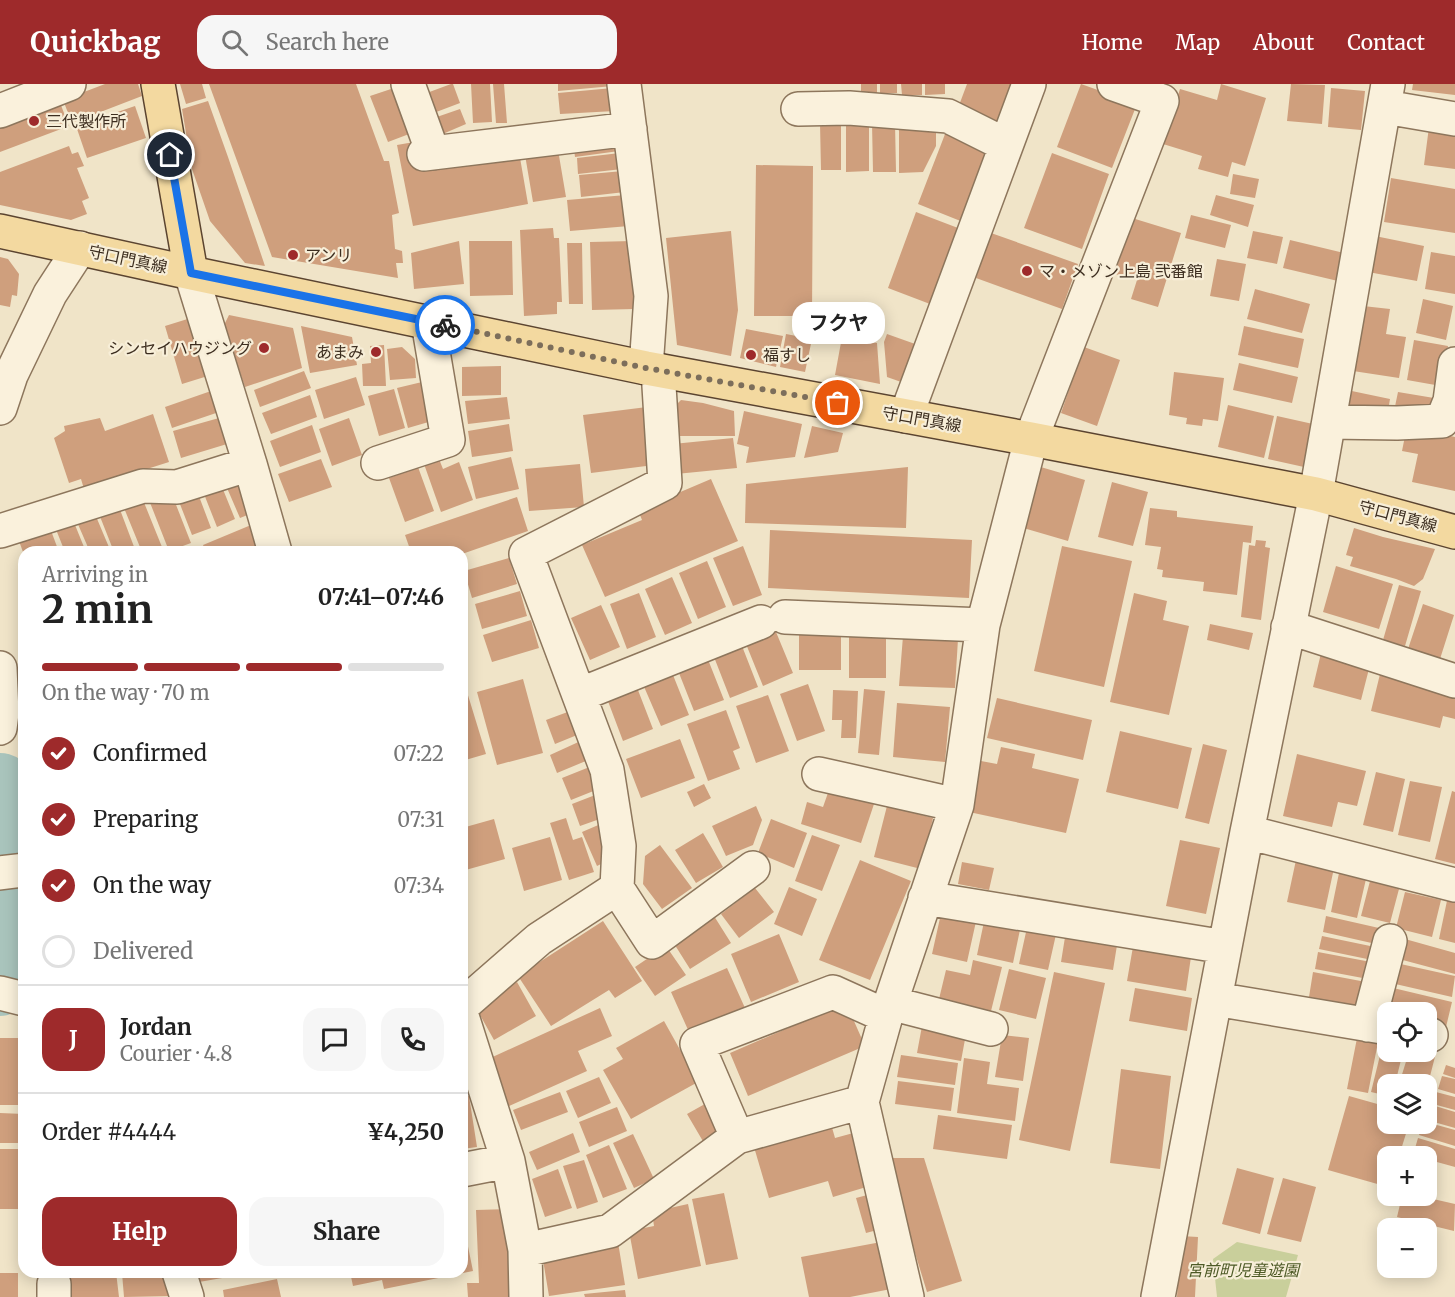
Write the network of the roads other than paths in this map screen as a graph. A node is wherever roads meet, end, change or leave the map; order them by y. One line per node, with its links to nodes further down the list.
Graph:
1 (69, 84): 11 (street)
2 (158, 84): 17 (main road)
3 (408, 84): 13 (street)
4 (624, 84): 13 (street)
5 (1029, 84): 14 (street)
6 (1114, 84): 7 (street)
7 (1160, 91): 24 (street)
8 (1386, 95): 12 (street); 23 (street)
9 (848, 96): 10 (street); 14 (street)
10 (798, 109)
11 (0, 111)
12 (1455, 119)
13 (630, 129): 20 (street)
14 (1006, 145): 22 (street)
15 (0, 231): 16 (main road, 守口門真線)
16 (80, 248): 17 (main road, 守口門真線); 21 (street)
17 (191, 273): 18 (main road, 守口門真線); 26 (street)
18 (428, 322): 20 (main road, 守口門真線); 25 (street)
19 (1455, 364): 23 (street)
20 (652, 369): 22 (main road, 守口門真線); 35 (street)
21 (0, 408)
22 (906, 416): 24 (main road, 守口門真線)
23 (1329, 422): 27 (street)
24 (1031, 439): 27 (main road, 守口門真線); 31 (street)
25 (378, 463)
26 (250, 464): 28 (street); 30 (street)
27 (1316, 494): 29 (main road, 守口門真線); 32 (street)
28 (0, 531)
29 (1455, 532)
30 (273, 546)
31 (983, 625): 35 (street); 38 (street)
32 (1288, 627): 34 (street); 39 (street)
33 (0, 668): 36 (street)
34 (1455, 681)
35 (579, 695): 44 (street)
36 (0, 728)
37 (819, 774): 38 (street)
38 (957, 806): 45 (street)
39 (1247, 832): 43 (street); 47 (street)
40 (753, 868): 44 (street)
41 (18, 871): 42 (street)
42 (0, 873)
43 (1455, 885)
44 (617, 888): 49 (street)
45 (925, 898): 47 (street); 51 (street)
46 (1390, 940): 50 (street)
47 (1225, 947): 48 (street)
48 (1215, 999): 52 (street); 64 (street)
49 (468, 1001)
50 (1381, 1002)
51 (888, 1010): 53 (street); 55 (street); 56 (street)
52 (1377, 1026)
53 (992, 1029)
54 (468, 1054): 57 (street)
55 (862, 1102): 56 (street); 63 (street)
56 (737, 1137): 59 (street)
57 (508, 1161): 58 (street); 59 (street)
58 (468, 1169)
59 (525, 1250): 62 (street)
60 (181, 1278): 61 (street)
61 (187, 1297)
62 (526, 1297)
63 (907, 1297)
64 (1158, 1297)

